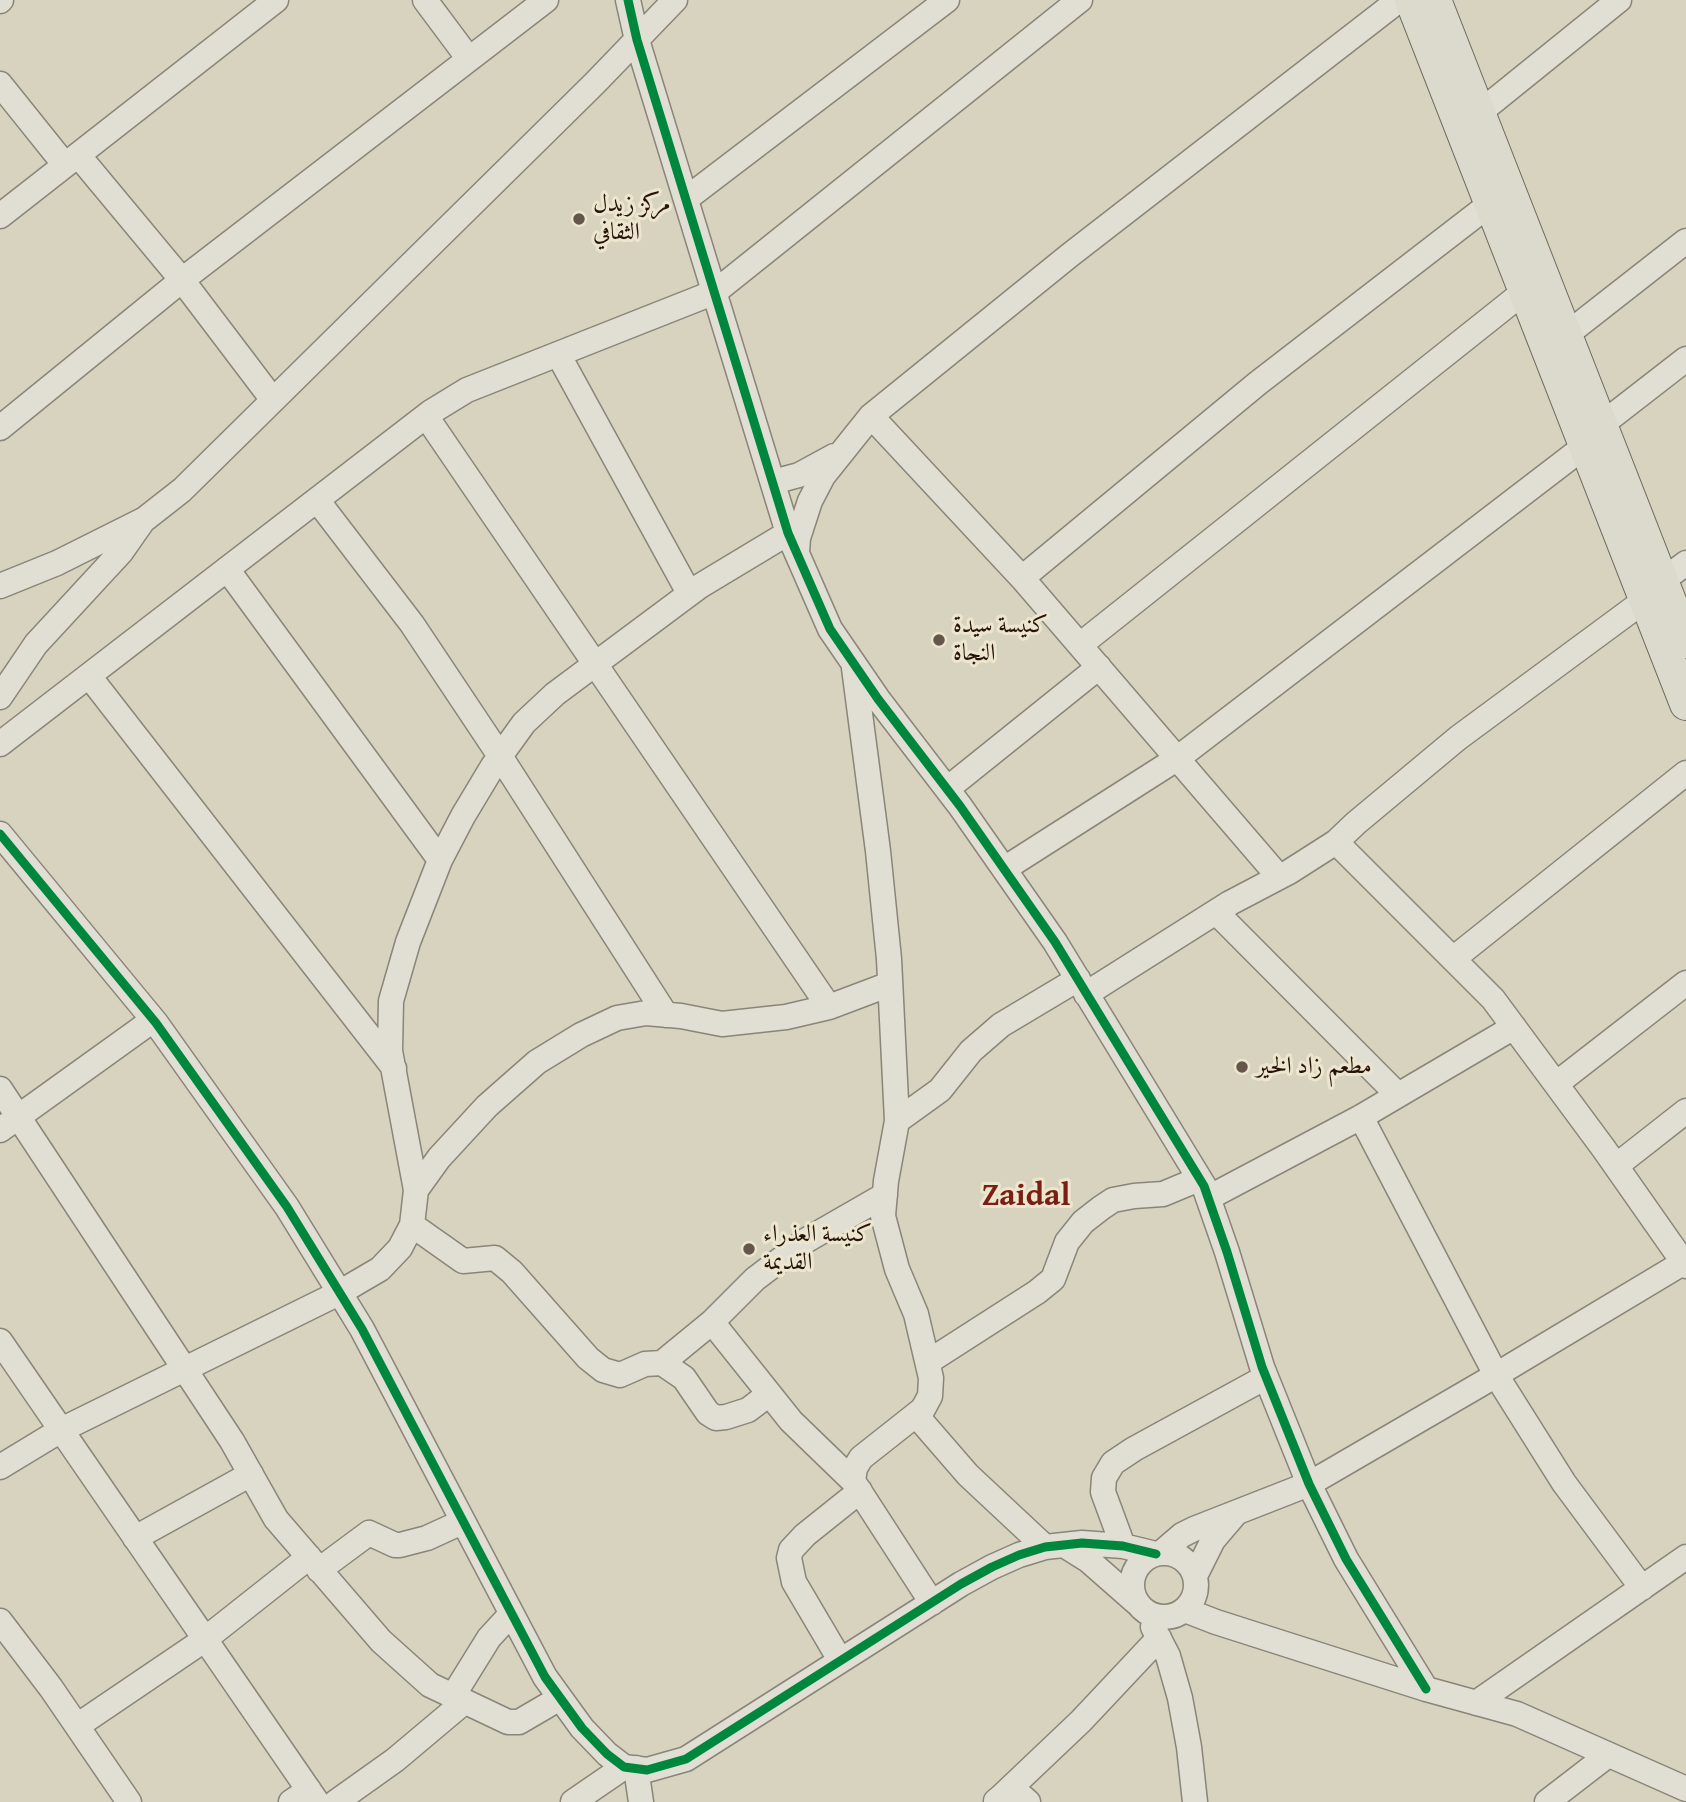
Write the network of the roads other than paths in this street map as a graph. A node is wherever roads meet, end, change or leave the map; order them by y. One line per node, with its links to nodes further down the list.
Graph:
1 (276, 0): 16 (street)
2 (425, 0): 13 (street)
3 (628, 0): 12 (street)
4 (675, 0): 12 (street)
5 (947, 0): 17 (street)
6 (1080, 0): 22 (street)
7 (1399, 0): 29 (street)
8 (1411, 0): 18 (main road)
9 (1435, 0): 15 (main road)
10 (1619, 0): 15 (street)
11 (534, 3): 13 (street)
12 (636, 40): 17 (street); 27 (street)
13 (469, 59): 21 (street)
14 (0, 85): 16 (street)
15 (1479, 113): 24 (main road)
16 (71, 160): 19 (street); 21 (street)
17 (687, 199): 22 (street)
18 (1490, 204): 23 (main road); 38 (street)
19 (0, 216)
20 (1686, 241): 24 (street)
21 (181, 280): 27 (street); 30 (street)
22 (715, 292): 25 (street); 33 (street)
23 (1525, 292): 31 (main road); 43 (street)
24 (1566, 335): 31 (main road)
25 (558, 354): 28 (street); 41 (street)
26 (1686, 359): 31 (street)
27 (273, 400): 35 (street)
28 (426, 416): 34 (street); 44 (street)
29 (871, 416): 32 (street); 38 (street)
30 (0, 428)
31 (1593, 435): 39 (main road); 52 (street)
32 (844, 450): 33 (street); 36 (street)
33 (772, 482): 36 (street)
34 (317, 500): 37 (street); 51 (street)
35 (145, 519): 40 (street); 48 (street)
36 (792, 543): 41 (street); 45 (street)
37 (227, 569): 47 (street); 57 (street)
38 (1022, 578): 43 (street)
39 (1664, 581): 42 (main road); 49 (main road); 56 (street)
40 (0, 586)
41 (689, 593): 44 (street)
42 (1686, 642)
43 (1080, 645): 46 (street)
44 (595, 664): 51 (street); 65 (street)
45 (854, 664): 54 (street); 63 (street)
46 (1099, 667): 52 (street); 54 (street)
47 (89, 676): 50 (street); 69 (street)
48 (0, 697)
49 (1686, 704)
50 (0, 744)
51 (500, 756): 57 (street); 66 (street)
52 (1178, 758): 58 (street); 59 (street)
53 (1686, 773): 61 (street)
54 (947, 789): 58 (street)
55 (0, 834): 67 (street)
56 (1336, 842): 59 (street); 61 (street)
57 (440, 860): 69 (street)
58 (1004, 869): 64 (street)
59 (1279, 877): 60 (street)
60 (1216, 912): 64 (street); 72 (street)
61 (1453, 959): 68 (street)
62 (1686, 983): 70 (street)
63 (890, 984): 65 (street); 75 (street)
64 (1082, 986): 75 (street); 78 (street)
65 (829, 1007): 66 (street)
66 (666, 1015): 79 (street)
67 (153, 1020): 76 (street); 83 (street)
68 (1514, 1027): 70 (street); 72 (street)
69 (394, 1068): 79 (street)
70 (1556, 1084): 77 (street)
71 (0, 1089): 76 (street)
72 (1398, 1095): 74 (street)
73 (1686, 1111): 77 (street)
74 (1361, 1117): 78 (street); 89 (street)
75 (897, 1121): 80 (street)
76 (9, 1124): 88 (street)
77 (1616, 1166): 82 (street)
78 (1204, 1188): 86 (street); 90 (street)
79 (416, 1190): 81 (street)
80 (885, 1195): 84 (street); 86 (street)
81 (412, 1225): 83 (street); 87 (street)
82 (1685, 1263): 89 (street)
83 (340, 1293): 88 (street); 99 (street)
84 (712, 1322): 87 (street); 91 (street)
85 (0, 1341): 93 (street)
86 (928, 1362): 92 (street)
87 (662, 1363): 91 (street)
88 (184, 1369): 93 (street); 95 (street)
89 (1496, 1375): 96 (street); 107 (street)
90 (1266, 1377): 96 (street); 102 (street)
91 (769, 1394): 97 (street)
92 (916, 1415): 97 (street); 101 (street)
93 (61, 1430): 94 (street); 100 (street)
94 (0, 1467)
95 (251, 1475): 100 (street); 105 (street)
96 (1309, 1484): 98 (street); 119 (street)
97 (856, 1486): 109 (street); 118 (street)
98 (1239, 1509): 103 (street); 106 (street)
99 (462, 1522): 105 (street); 112 (street)
100 (135, 1538): 115 (street)
101 (1054, 1546): 102 (street); 109 (street); 110 (street)
102 (1123, 1546): 103 (street)
103 (1159, 1553): 106 (street); 110 (street)
104 (1686, 1558): 107 (street)
105 (314, 1564): 115 (street); 121 (street)
106 (1196, 1578): 111 (street); 114 (street)
107 (1642, 1588): 122 (street)
108 (0, 1603): 117 (street)
109 (932, 1603): 118 (street)
110 (1140, 1607): 111 (street); 116 (street)
111 (1180, 1613): 114 (street); 116 (street)
112 (511, 1614): 120 (street); 121 (street)
113 (0, 1621): 117 (street)
114 (1232, 1626): 119 (street)
115 (204, 1640): 123 (street); 127 (street)
116 (1163, 1647): 129 (street); 134 (street)
117 (23, 1651): 123 (street)
118 (840, 1660): 125 (street)
119 (1426, 1689): 122 (street)
120 (560, 1698): 121 (street); 125 (street)
121 (458, 1699): 130 (street)
122 (1476, 1703): 124 (street)
123 (77, 1726): 128 (street)
124 (1608, 1755): 126 (street); 135 (street)
125 (630, 1767): 131 (street); 132 (street)
126 (1686, 1789)
127 (306, 1798)
128 (124, 1800)
129 (995, 1800): 133 (street)
130 (336, 1802)
131 (573, 1802)
132 (641, 1802)
133 (1028, 1802)
134 (1195, 1802)
135 (1547, 1802)

